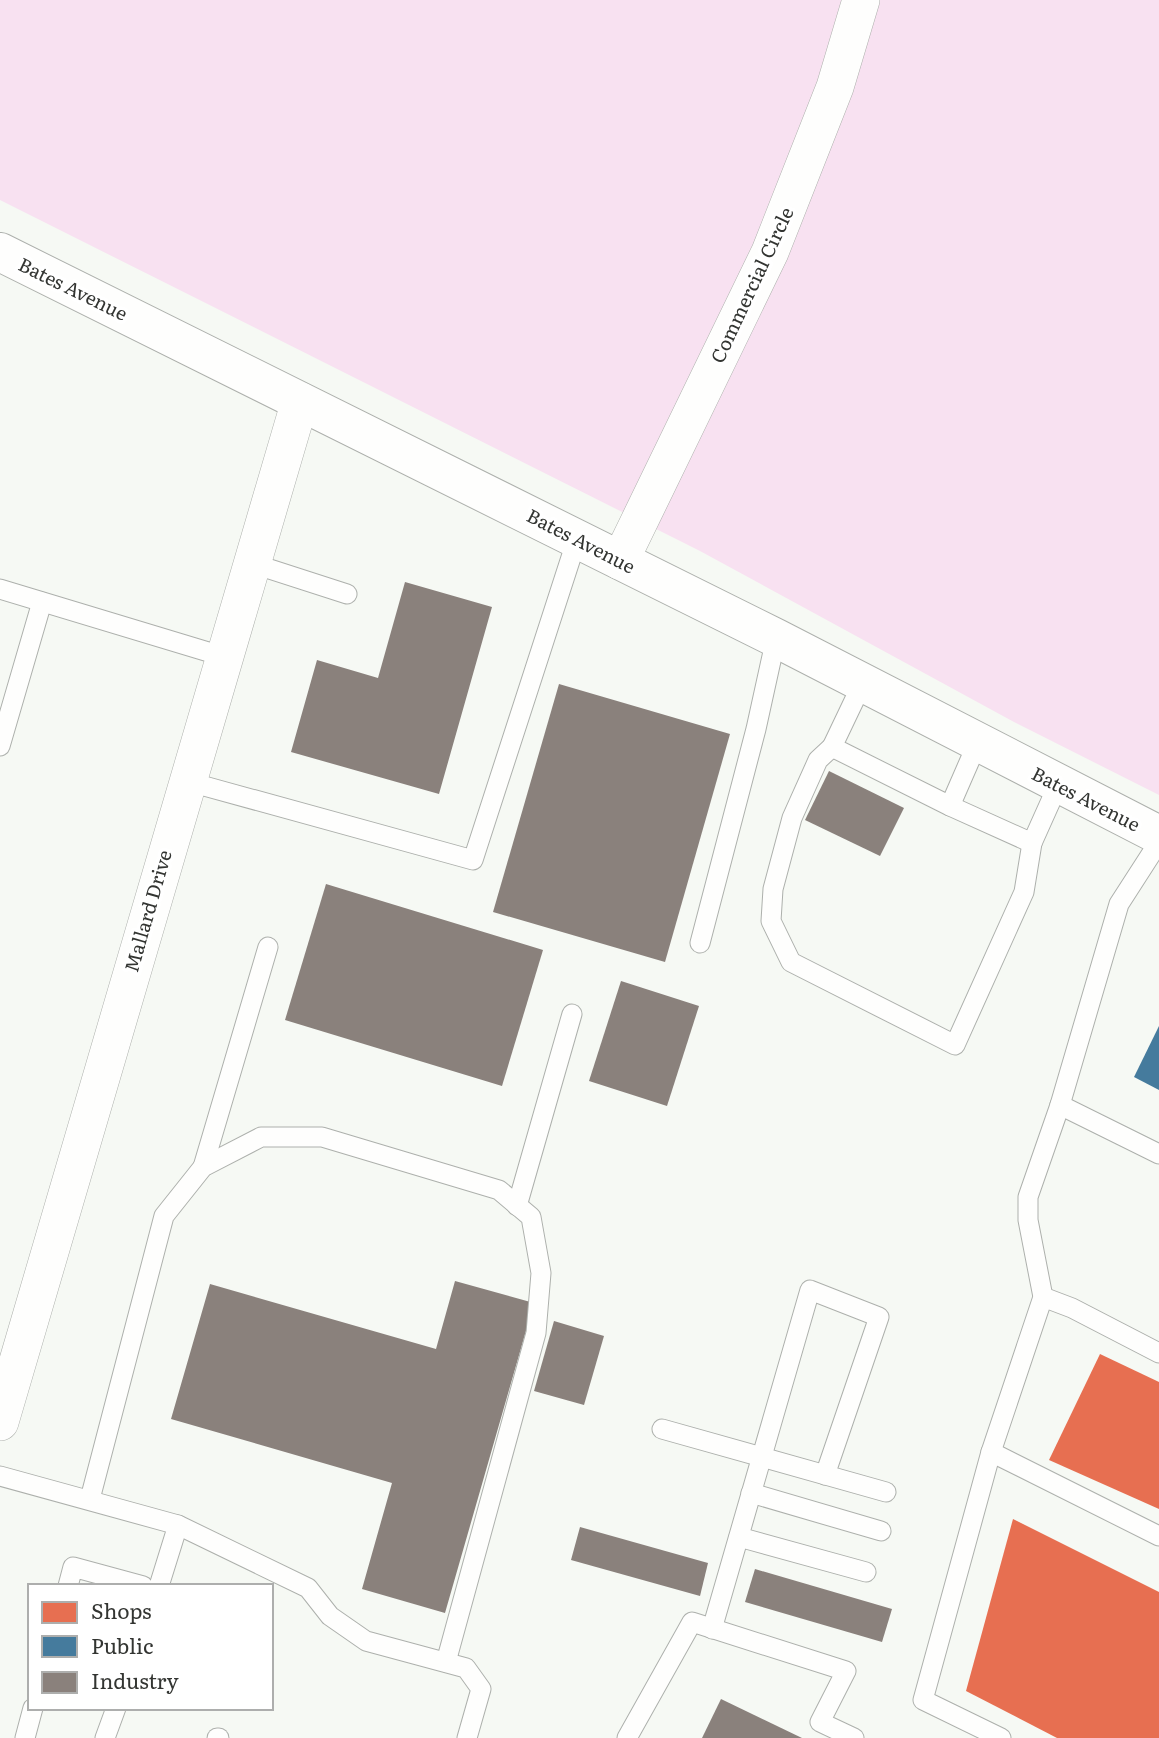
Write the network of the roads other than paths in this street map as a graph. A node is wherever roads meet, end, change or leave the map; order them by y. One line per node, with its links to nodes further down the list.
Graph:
1 (861, 0): 5 (street, Commercial Circle)
2 (0, 252): 3 (street, Bates Avenue)
3 (300, 401): 4 (street, Bates Avenue); 6 (street, Mallard Drive)
4 (577, 539): 5 (street, Bates Avenue); 16 (lane)
5 (620, 561): 10 (street, Bates Avenue)
6 (251, 563): 8 (lane); 11 (street, Mallard Drive)
7 (0, 589): 9 (lane)
8 (347, 594)
9 (42, 602): 11 (lane); 14 (lane)
10 (776, 638): 12 (street, Bates Avenue); 22 (lane)
11 (225, 657): 16 (street, Mallard Drive)
12 (863, 682): 13 (street, Bates Avenue); 15 (lane)
13 (977, 744): 17 (street, Bates Avenue); 18 (lane)
14 (0, 746)
15 (832, 747): 18 (lane); 21 (lane)
16 (186, 782): 31 (street, Mallard Drive)
17 (1058, 785): 19 (street, Bates Avenue); 21 (lane)
18 (950, 806): 21 (lane)
19 (1159, 835)
20 (1159, 842): 25 (lane)
21 (1032, 843)
22 (700, 943)
23 (268, 947): 27 (lane)
24 (572, 1014): 28 (lane)
25 (1060, 1105): 26 (lane); 29 (lane)
26 (1159, 1154)
27 (202, 1167): 28 (lane); 39 (lane)
28 (517, 1206): 49 (lane)
29 (1043, 1297): 30 (lane); 33 (lane)
30 (1159, 1353)
31 (0, 1422)
32 (662, 1429): 34 (lane)
33 (990, 1452): 42 (lane); 57 (lane)
34 (762, 1458): 35 (lane); 35 (lane); 38 (lane)
35 (825, 1475): 37 (lane)
36 (0, 1476): 39 (lane)
37 (886, 1492)
38 (751, 1493): 41 (lane); 43 (lane)
39 (90, 1499): 40 (lane)
40 (178, 1525): 47 (lane); 49 (lane)
41 (881, 1531)
42 (1159, 1536)
43 (739, 1537): 44 (lane); 48 (lane)
44 (866, 1572)
45 (69, 1584): 46 (lane)
46 (136, 1584)
47 (160, 1584)
48 (712, 1629): 55 (lane); 56 (lane)
49 (446, 1662): 54 (lane)
50 (32, 1710): 52 (lane)
51 (115, 1710): 53 (lane)
52 (25, 1738)
53 (105, 1738)
54 (467, 1738)
55 (627, 1738)
56 (854, 1738)
57 (1001, 1738)

